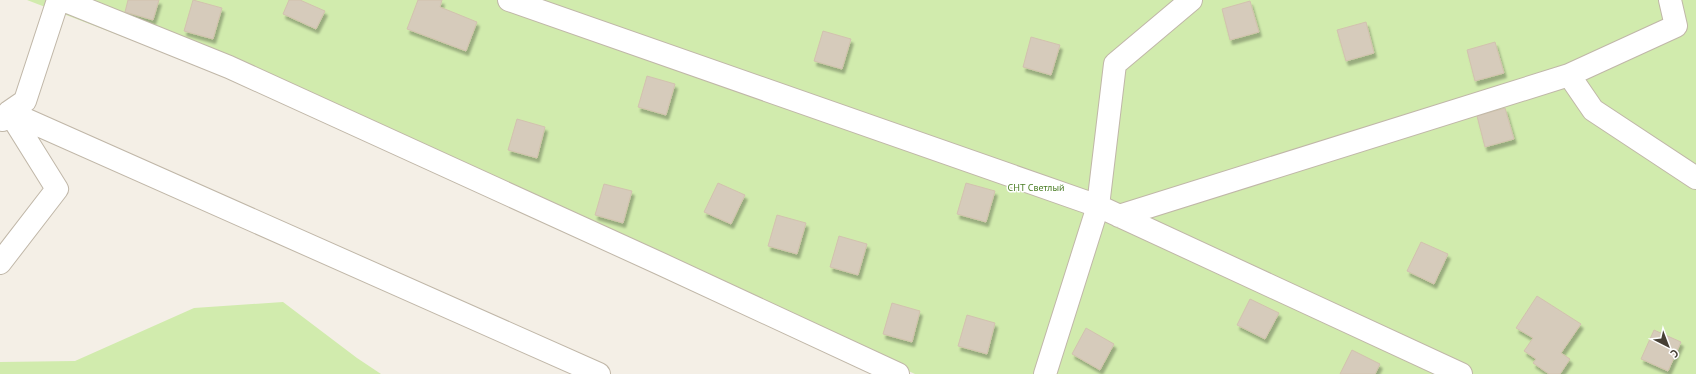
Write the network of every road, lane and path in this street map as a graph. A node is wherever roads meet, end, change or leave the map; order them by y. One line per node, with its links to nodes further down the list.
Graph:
1 (58, 0): 7 (street)
2 (62, 0): 13 (street)
3 (509, 0): 9 (street)
4 (1191, 0): 9 (street)
5 (1670, 0): 6 (street)
6 (1569, 75): 8 (street); 10 (street)
7 (5, 118): 11 (street); 12 (street)
8 (1696, 178)
9 (1098, 206): 10 (street); 14 (street)
10 (1119, 216): 15 (street)
11 (0, 263)
12 (598, 374)
13 (898, 374)
14 (1045, 374)
15 (1462, 374)

